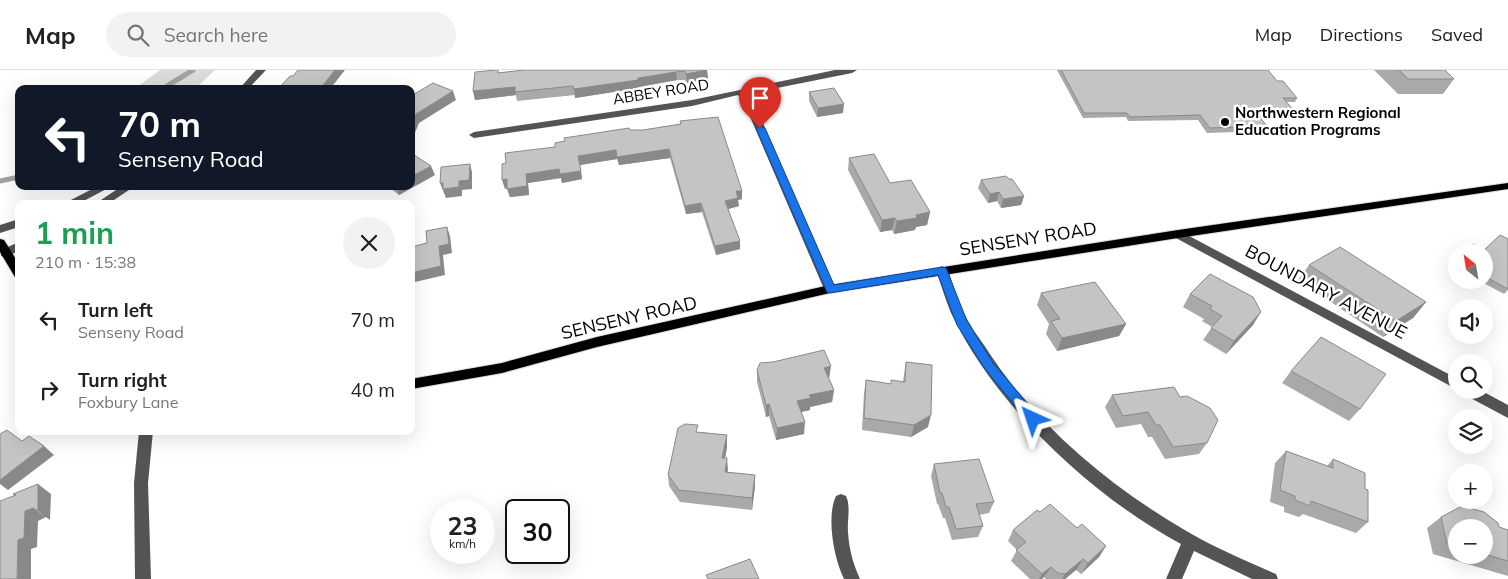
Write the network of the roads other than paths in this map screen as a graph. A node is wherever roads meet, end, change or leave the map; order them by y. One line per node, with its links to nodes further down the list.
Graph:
1 (261, 70): 3 (street)
2 (852, 70): 4 (street, ABBEY ROAD)
3 (247, 85)
4 (742, 92): 5 (street, ABBEY ROAD); 17 (street)
5 (474, 135)
6 (1508, 186): 13 (main road, SENSENY ROAD)
7 (98, 190): 9 (street)
8 (123, 190): 10 (street)
9 (77, 200)
10 (107, 200)
11 (15, 224): 12 (street)
12 (0, 229)
13 (1178, 234): 16 (main road, SENSENY ROAD); 18 (street, BOUNDARY AVENUE)
14 (3, 248): 15 (main road)
15 (15, 268)
16 (942, 270): 17 (main road, SENSENY ROAD); 24 (street)
17 (830, 289): 19 (main road, SENSENY ROAD)
18 (1448, 380)
19 (415, 383)
20 (1484, 399): 21 (street)
21 (1508, 412)
22 (146, 435): 25 (street)
23 (841, 501): 26 (street)
24 (1190, 542): 27 (street); 28 (street)
25 (143, 579)
26 (852, 579)
27 (1174, 579)
28 (1270, 579)

